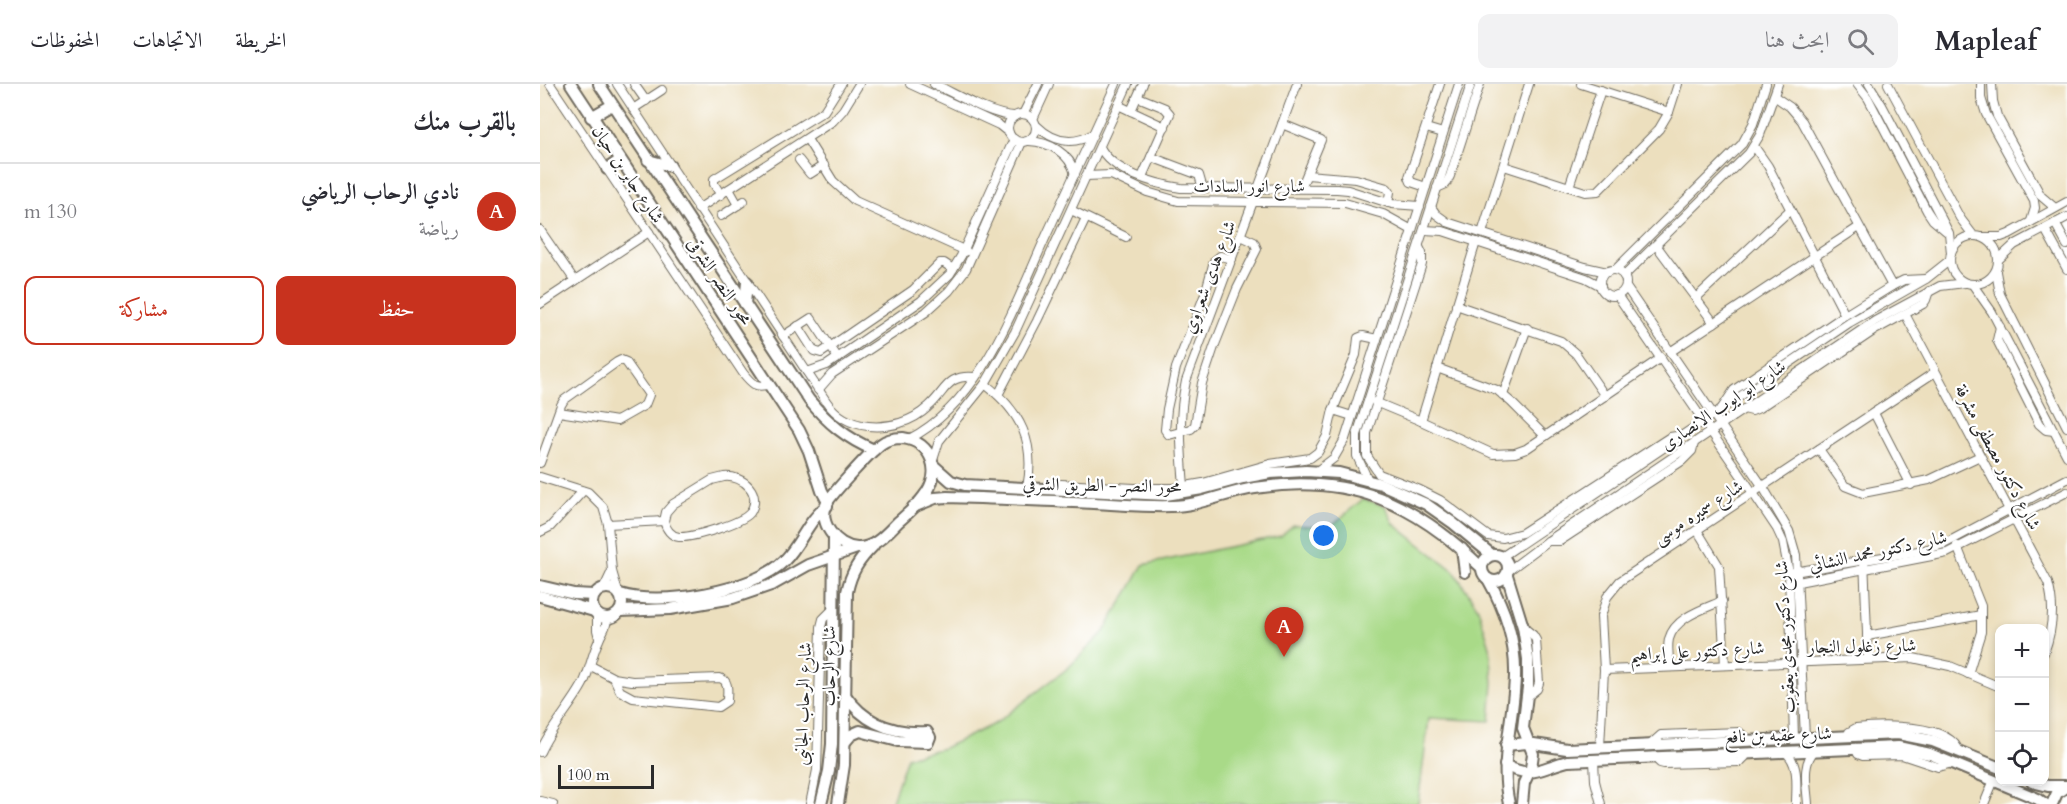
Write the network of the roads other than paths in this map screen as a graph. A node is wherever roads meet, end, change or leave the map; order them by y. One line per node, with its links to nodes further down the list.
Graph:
1 (550, 84): 64 (street, شارع جابر بن حيان)
2 (571, 84): 41 (street, محور النصر الشرقى)
3 (598, 84): 35 (street, محور النصر الشرقى)
4 (617, 84): 37 (street)
5 (634, 84): 34 (street)
6 (651, 84): 34 (street)
7 (842, 84): 51 (street)
8 (859, 84): 49 (street)
9 (910, 84): 50 (street)
10 (934, 84): 42 (street)
11 (1038, 84): 40 (street)
12 (1049, 84): 43 (street)
13 (1116, 84): 48 (street)
14 (1128, 84): 36 (street)
15 (1143, 84): 33 (street)
16 (1297, 84): 44 (street, شارع هدى شعراوي)
17 (1440, 84): 46 (street)
18 (1459, 84): 47 (street)
19 (1471, 84): 73 (street)
20 (1480, 84): 73 (street)
21 (1529, 84): 63 (street)
22 (1581, 84): 31 (street)
23 (1678, 84): 39 (street)
24 (1778, 84): 32 (street)
25 (1857, 84): 101 (street)
26 (1869, 84): 101 (street)
27 (1888, 84): 104 (street)
28 (1981, 84): 93 (street)
29 (1992, 84): 85 (street)
30 (1764, 85): 119 (street)
31 (1601, 90): 39 (street); 71 (street)
32 (1774, 96): 53 (street); 95 (street)
33 (1138, 97): 38 (street); 45 (street)
34 (646, 101): 37 (street)
35 (612, 105): 41 (street); 59 (street, محور النصر الشرقى)
36 (1118, 105): 38 (street); 54 (street)
37 (633, 109): 62 (street)
38 (1131, 111): 45 (street)
39 (1670, 112): 71 (street)
40 (1023, 114): 42 (street); 43 (street)
41 (591, 117): 58 (street, محور النصر الشرقى)
42 (1014, 117): 50 (street)
43 (1035, 122): 50 (street); 52 (street)
44 (1282, 124): 66 (street); 76 (street, شارع هدى شعراوي)
45 (1165, 127): 57 (street)
46 (1426, 128): 47 (street); 70 (street)
47 (1443, 133): 70 (street)
48 (1093, 134): 52 (street); 65 (street)
49 (807, 139): 55 (street); 61 (street)
50 (1018, 139): 56 (street); 111 (street); 112 (street)
51 (777, 141): 55 (street); 77 (street)
52 (1069, 142): 56 (street)
53 (1754, 146): 88 (street); 109 (street)
54 (1100, 147): 67 (street); 68 (street, شارع انور السادات)
55 (784, 154): 74 (street)
56 (1064, 155): 65 (street)
57 (1151, 157): 68 (street); 75 (street)
58 (620, 160): 64 (street); 160 (street, محور النصر الشرقى)
59 (648, 160): 62 (street); 135 (street, محور النصر الشرقى)
60 (799, 160): 61 (street)
61 (824, 165): 111 (street)
62 (670, 166): 86 (street)
63 (1504, 166): 71 (street); 102 (street)
64 (607, 169): 100 (street, شارع جابر بن حيان)
65 (1075, 174): 158 (street)
66 (1307, 175): 72 (street); 80 (street)
67 (1086, 176): 78 (street, شارع انور السادات); 87 (street)
68 (1142, 177): 69 (street, شارع انور السادات)
69 (1166, 186): 75 (street, شارع انور السادات); 78 (street)
70 (1426, 187): 83 (street)
71 (1569, 187)
72 (1301, 188): 76 (street, شارع انور السادات); 80 (street, شارع انور السادات)
73 (1437, 188): 84 (street)
74 (729, 189): 77 (street); 89 (street)
75 (1203, 189): 76 (street, شارع انور السادات)
76 (1258, 190): 79 (street, شارع هدى شعراوي)
77 (721, 195): 86 (street)
78 (1164, 198): 79 (street, شارع انور السادات)
79 (1254, 201): 92 (street, شارع انور السادات); 103 (street, شارع هدى شعراوي)
80 (1388, 202): 82 (street, شارع انور السادات)
81 (2067, 202): 85 (street)
82 (1401, 205): 83 (street, شارع انور السادات); 92 (street)
83 (1420, 206): 98 (street)
84 (1431, 207): 99 (street); 102 (street)
85 (2055, 208): 93 (street)
86 (698, 209): 125 (street)
87 (1071, 210): 91 (street); 123 (street)
88 (1790, 210): 113 (street); 133 (street)
89 (721, 216)
90 (2067, 217): 94 (street)
91 (1086, 218): 105 (street); 129 (street)
92 (1396, 220): 98 (street, شارع انور السادات)
93 (2031, 221): 106 (street)
94 (2055, 223): 96 (street); 108 (street)
95 (1859, 227): 113 (street); 128 (street)
96 (2045, 229): 116 (street); 118 (street)
97 (540, 230): 124 (street)
98 (1412, 230): 147 (street)
99 (1424, 230): 107 (street); 110 (street)
100 (649, 232): 124 (street); 160 (street, شارع جابر بن حيان)
101 (1949, 232): 114 (street)
102 (1482, 233): 119 (street)
103 (1241, 236): 115 (street, شارع هدى شعراوي); 139 (street)
104 (1973, 236): 106 (street); 114 (street)
105 (1126, 237)
106 (1984, 237): 116 (street)
107 (1476, 242): 127 (street); 136 (street)
108 (2067, 245)
109 (1656, 246): 121 (street); 133 (street)
110 (1419, 247): 159 (street); 167 (street)
111 (964, 250): 112 (street); 117 (street)
112 (973, 254): 162 (street)
113 (1815, 256): 141 (street); 143 (street)
114 (1950, 256): 122 (street, شارع ابو ايوب الانصارى); 126 (street)
115 (1232, 259): 137 (street, شارع هدى شعراوي); 148 (street)
116 (1998, 259): 120 (street)
117 (953, 269): 138 (street); 142 (street)
118 (2067, 269)
119 (1611, 271): 121 (street); 127 (street)
120 (1996, 272): 126 (street); 179 (street)
121 (1624, 276): 130 (street)
122 (1926, 279): 128 (street); 168 (street, شارع ابو ايوب الانصارى)
123 (1039, 280): 129 (street); 161 (street)
124 (575, 281): 134 (street)
125 (747, 282): 135 (street); 146 (street)
126 (1969, 284): 131 (street, شارع ابو ايوب الانصارى); 190 (street)
127 (1601, 286): 132 (street)
128 (1892, 286): 141 (street)
129 (1053, 287): 163 (street)
130 (1626, 287): 132 (street); 151 (street, شارع دكتور مجدى يعقوب)
131 (1929, 291): 140 (street); 169 (street, شارع ابو ايوب الانصارى)
132 (1617, 295): 153 (street, شارع دكتور مجدى يعقوب)
133 (1696, 298): 143 (street)
134 (540, 304)
135 (744, 304): 188 (street, محور النصر الشرقى)
136 (1456, 305): 145 (street); 154 (street)
137 (1214, 307): 139 (street); 150 (street, شارع هدى شعراوي)
138 (883, 311): 142 (street); 149 (street)
139 (1228, 311): 181 (street)
140 (1905, 314): 156 (street, شارع دكتور مصطفى مشرفة); 169 (street)
141 (1845, 315): 168 (street)
142 (891, 322): 152 (street)
143 (1714, 323): 151 (street)
144 (798, 326): 146 (street); 149 (street); 149 (street)
145 (1527, 328): 164 (street); 165 (street)
146 (783, 336): 155 (street)
147 (1377, 339): 157 (street); 170 (street)
148 (1185, 343): 150 (street); 181 (street)
149 (831, 346): 152 (street)
150 (1198, 348): 181 (street, شارع هدى شعراوي)
151 (1670, 352): 173 (street, شارع دكتور مجدى يعقوب)
152 (838, 358): 155 (street)
153 (1661, 358): 165 (street); 176 (street, شارع دكتور مجدى يعقوب)
154 (1437, 368): 164 (street); 175 (street)
155 (807, 372): 162 (street)
156 (1935, 372): 172 (street, شارع سميره موسى); 189 (street, شارع دكتور مصطفى مشرفة)
157 (1365, 375): 159 (street); 174 (street)
158 (975, 377): 162 (street); 177 (street)
159 (1376, 377): 166 (street)
160 (769, 384): 208 (street, محور النصر الشرقى)
161 (985, 384): 163 (street); 183 (street)
162 (818, 390)
163 (999, 394): 202 (street)
164 (1503, 395): 185 (street)
165 (1605, 396): 185 (street)
166 (1368, 400): 167 (street); 184 (street)
167 (1378, 403): 175 (street); 214 (street)
168 (1722, 409): 173 (street, شارع ابو ايوب الانصارى)
169 (1744, 409): 178 (street, شارع ابو ايوب الانصارى)
170 (1334, 410): 174 (street); 194 (street)
171 (558, 412): 171 (street); 191 (street)
172 (1874, 413): 187 (street, شارع سميره موسى); 198 (street)
173 (1713, 414): 176 (street, شارع ابو ايوب الانصارى); 178 (street, شارع دكتور مجدى يعقوب)
174 (1352, 416): 182 (street)
175 (1421, 421): 185 (street)
176 (1704, 421): 180 (street, شارع دكتور مجدى يعقوب); 214 (street, شارع ابو ايوب الانصارى)
177 (935, 423): 183 (street); 186 (street)
178 (1720, 425): 180 (street, شارع ابو ايوب الانصارى); 201 (street, شارع دكتور مجدى يعقوب)
179 (2067, 427)
180 (1711, 431): 206 (street, شارع دكتور مجدى يعقوب); 231 (street, شارع ابو ايوب الانصارى)
181 (1179, 432): 199 (street, شارع هدى شعراوي)
182 (1347, 432): 184 (street); 193 (street)
183 (945, 433): 192 (street)
184 (1357, 435): 197 (street)
185 (1545, 436)
186 (909, 438): 188 (street); 192 (street, محور النصر - الطريق الشرقي)
187 (1819, 449): 198 (street); 201 (street, شارع سميره موسى)
188 (874, 450): 208 (street)
189 (1980, 456): 198 (street); 210 (street, شارع دكتور مصطفى مشرفة)
190 (2067, 456)
191 (540, 462)
192 (933, 463): 200 (street, محور النصر - الطريق الشرقي); 209 (street, شارع الرحاب)
193 (1317, 471): 194 (street, محور النصر - الطريق الشرقي); 197 (street, محور النصر - الطريق الشرقي)
194 (1252, 472): 199 (street); 203 (street, محور النصر - الطريق الشرقي)
195 (540, 477): 204 (street)
196 (2067, 478): 210 (street, شارع دكتور محمد النشائي)
197 (1368, 480): 223 (street, محور النصر - الطريق الشرقي)
198 (1911, 484)
199 (1184, 486): 203 (street)
200 (1014, 487): 202 (street, محور النصر - الطريق الشرقي); 207 (street)
201 (1762, 487): 206 (street, شارع سميره موسى); 230 (street, شارع دكتور مجدى يعقوب)
202 (1027, 488): 203 (street, محور النصر - الطريق الشرقي)
203 (1046, 489)
204 (583, 491): 213 (street); 216 (street)
205 (2067, 492): 211 (street, شارع دكتور محمد النشائي)
206 (1753, 493): 215 (street, شارع سميره موسى); 230 (street, شارع دكتور مجدى يعقوب)
207 (1013, 500): 209 (street, محور النصر - الطريق الشرقي); 221 (street, محور النصر - الطريق الشرقي)
208 (827, 504): 217 (street, محور النصر الشرقى); 237 (street)
209 (913, 507): 218 (street, شارع الرحاب)
210 (2009, 510): 211 (street, شارع دكتور مصطفى مشرفة); 219 (street, شارع دكتور محمد النشائي)
211 (2014, 520): 222 (street, شارع دكتور محمد النشائي); 246 (street, شارع دكتور مصطفى مشرفة)
212 (664, 521): 212 (street); 213 (street)
213 (608, 524): 228 (street)
214 (1545, 524): 223 (street, شارع ابو ايوب الانصارى)
215 (1697, 530): 239 (street); 254 (street, شارع سميره موسى)
216 (540, 532)
217 (834, 537): 220 (street); 224 (street, شارع الرحاب)
218 (881, 538): 220 (street); 245 (street, شارع الرحاب)
219 (1954, 539): 222 (street); 225 (street, شارع دكتور محمد النشائي)
220 (857, 548): 224 (street)
221 (1462, 549): 226 (street, محور النصر - الطريق الشرقي); 229 (street)
222 (1958, 549): 227 (street, شارع دكتور محمد النشائي); 243 (street)
223 (1497, 556): 226 (street); 231 (street)
224 (833, 557): 240 (street, شارع الرحاب); 241 (street)
225 (1864, 559): 227 (street); 230 (street, شارع دكتور محمد النشائي)
226 (1482, 568): 232 (street)
227 (1864, 570): 233 (street, شارع دكتور محمد النشائي); 247 (street)
228 (612, 571): 236 (street); 237 (street)
229 (1465, 572)
230 (1793, 572): 233 (street, شارع دكتور مجدى يعقوب); 234 (street, شارع دكتور مجدى يعقوب)
231 (1508, 573): 232 (street); 264 (street)
232 (1488, 579): 265 (street)
233 (1798, 583): 234 (street, شارع دكتور محمد النشائي); 249 (street, شارع دكتور مجدى يعقوب)
234 (1789, 584): 250 (street, شارع دكتور مجدى يعقوب)
235 (540, 586): 236 (street)
236 (599, 592): 237 (street); 242 (street)
237 (619, 593): 241 (street)
238 (540, 596): 242 (street)
239 (1722, 601): 251 (street); 253 (street)
240 (833, 609): 244 (street, شارع الرحاب); 281 (street, شارع الرحاب الجانبى)
241 (620, 611): 242 (street)
242 (599, 615): 252 (street)
243 (1981, 615): 247 (street); 255 (street)
244 (833, 620): 245 (street); 282 (street, شارع الرحاب)
245 (846, 620): 259 (street, شارع الرحاب)
246 (2049, 634)
247 (1867, 636): 248 (street)
248 (1868, 658): 249 (street, شارع زغلول النجار); 255 (street, شارع زغلول النجار)
249 (1803, 661): 250 (street, شارع زغلول النجار); 262 (street, شارع دكتور مجدى يعقوب)
250 (1792, 662): 251 (street, شارع دكتور على إبراهيم); 262 (street, شارع دكتور مجدى يعقوب)
251 (1725, 665): 253 (street, شارع دكتور على إبراهيم)
252 (591, 666): 256 (street); 261 (street)
253 (1670, 667): 254 (street, شارع دكتور على إبراهيم)
254 (1604, 670): 266 (street, شارع سميره موسى)
255 (1968, 674): 258 (street, شارع زغلول النجار)
256 (614, 678): 257 (street); 260 (street)
257 (632, 681): 260 (street); 260 (street)
258 (1995, 685)
259 (845, 694): 263 (street, شارع الرحاب); 263 (street)
260 (633, 698)
261 (544, 732): 269 (street)
262 (1800, 737): 266 (street, شارع عقبه بن نافع); 274 (street, شارع عقبه بن نافع)
263 (844, 742): 283 (street, شارع الرحاب)
264 (1527, 743): 265 (street, شارع عقبه بن نافع); 267 (street, شارع عقبه بن نافع); 275 (street)
265 (1506, 745): 273 (street)
266 (1600, 747): 267 (street, شارع عقبه بن نافع)
267 (1567, 749): 272 (street)
268 (1815, 750): 270 (street, شارع عقبه بن نافع); 276 (street, شارع عقبه بن نافع); 288 (street)
269 (540, 752)
270 (1783, 752): 271 (street, شارع عقبه بن نافع); 287 (street)
271 (1594, 760): 272 (street, شارع عقبه بن نافع); 286 (street)
272 (1568, 761): 275 (street, شارع عقبه بن نافع)
273 (1505, 765): 275 (street); 284 (street)
274 (1995, 766)
275 (1528, 773): 285 (street)
276 (1994, 780): 289 (street); 290 (street, شارع عقبه بن نافع)
277 (2049, 786): 278 (street)
278 (2066, 786): 291 (street)
279 (540, 801): 280 (street)
280 (553, 804)
281 (810, 804)
282 (821, 804)
283 (838, 804)
284 (1509, 804)
285 (1522, 804)
286 (1601, 804)
287 (1797, 804)
288 (1808, 804)
289 (1984, 804)
290 (2045, 804)
291 (2052, 804)

